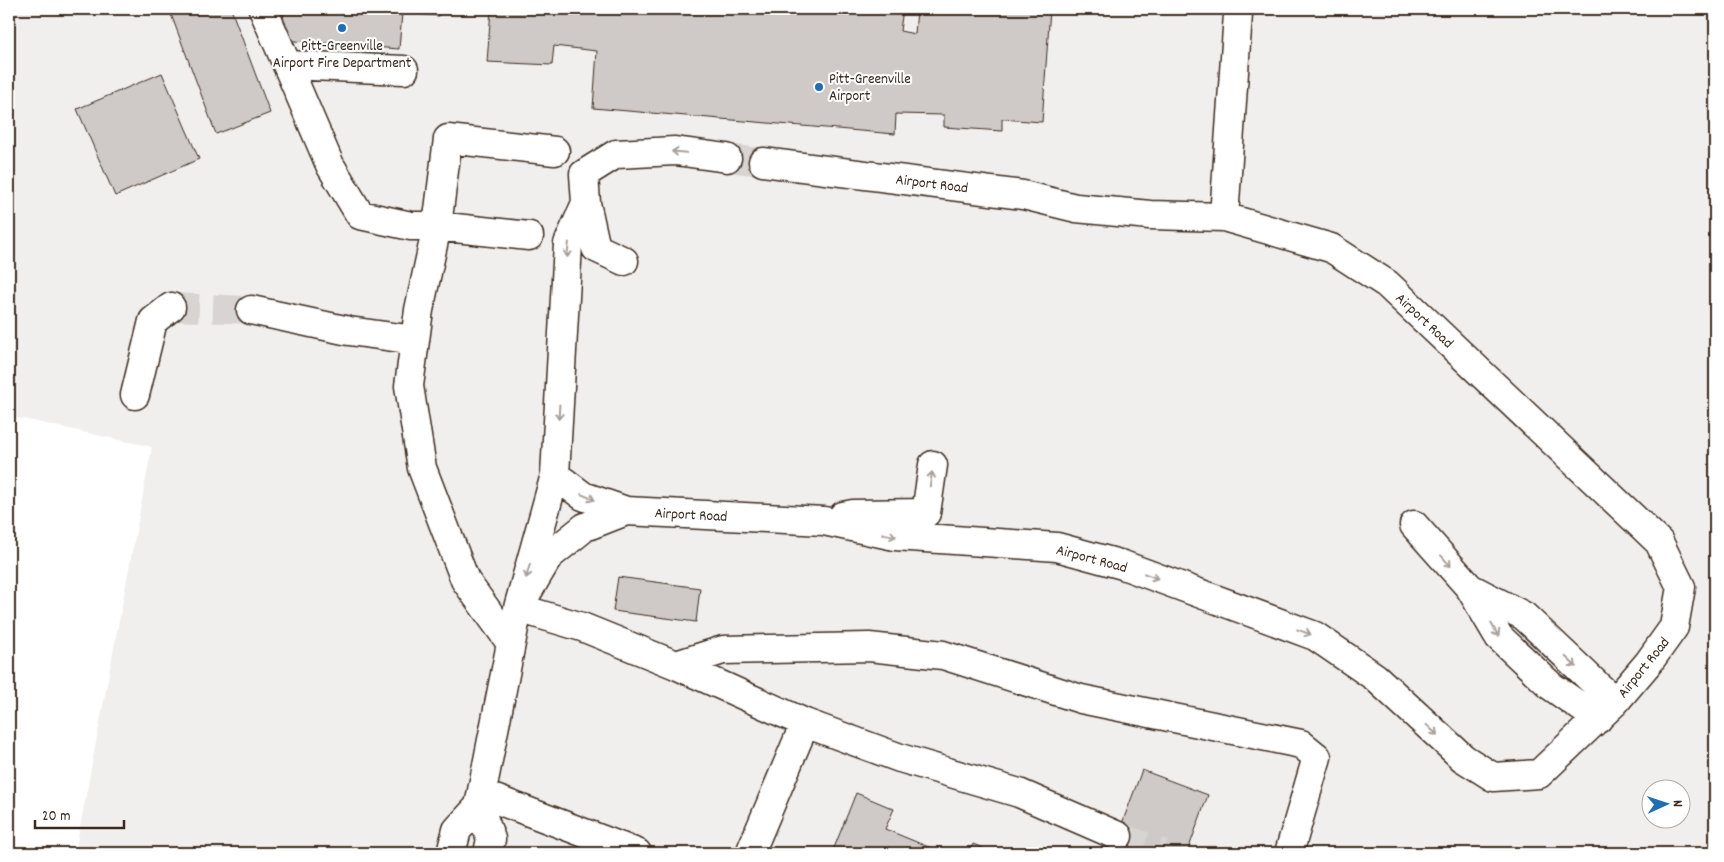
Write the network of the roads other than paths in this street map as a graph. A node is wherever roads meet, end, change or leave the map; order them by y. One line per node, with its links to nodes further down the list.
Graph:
1 (263, 9): 3 (street)
2 (1238, 14): 9 (street)
3 (287, 65): 4 (street); 10 (street)
4 (404, 70)
5 (555, 150): 10 (street)
6 (727, 158): 8 (street, Airport Road, one-way to 8)
7 (763, 162): 9 (street, Airport Road)
8 (586, 203): 12 (street); 18 (street, Airport Road, one-way to 18)
9 (1224, 217): 25 (street, Airport Road)
10 (437, 226): 11 (street); 15 (street)
11 (529, 236)
12 (624, 261)
13 (171, 307): 16 (street)
14 (252, 310): 15 (street)
15 (415, 340): 23 (street)
16 (135, 395)
17 (933, 465): 20 (street, one-way to 17)
18 (555, 475): 19 (street, Airport Road, one-way to 19); 22 (street, Airport Road, one-way to 22)
19 (626, 511): 20 (street, Airport Road); 22 (street, Airport Road)
20 (824, 521): 25 (street, Airport Road, one-way to 25)
21 (1414, 525): 25 (street, one-way to 25)
22 (518, 608): 23 (street, Airport Road); 24 (street)
23 (510, 642): 27 (street, Airport Road)
24 (676, 665): 26 (street); 33 (street)
25 (1607, 710)
26 (806, 723): 28 (street); 32 (street)
27 (480, 800): 29 (street); 30 (street); 31 (street)
28 (1118, 836)
29 (452, 853)
30 (488, 853)
31 (638, 853)
32 (750, 853)
33 (1289, 853)

